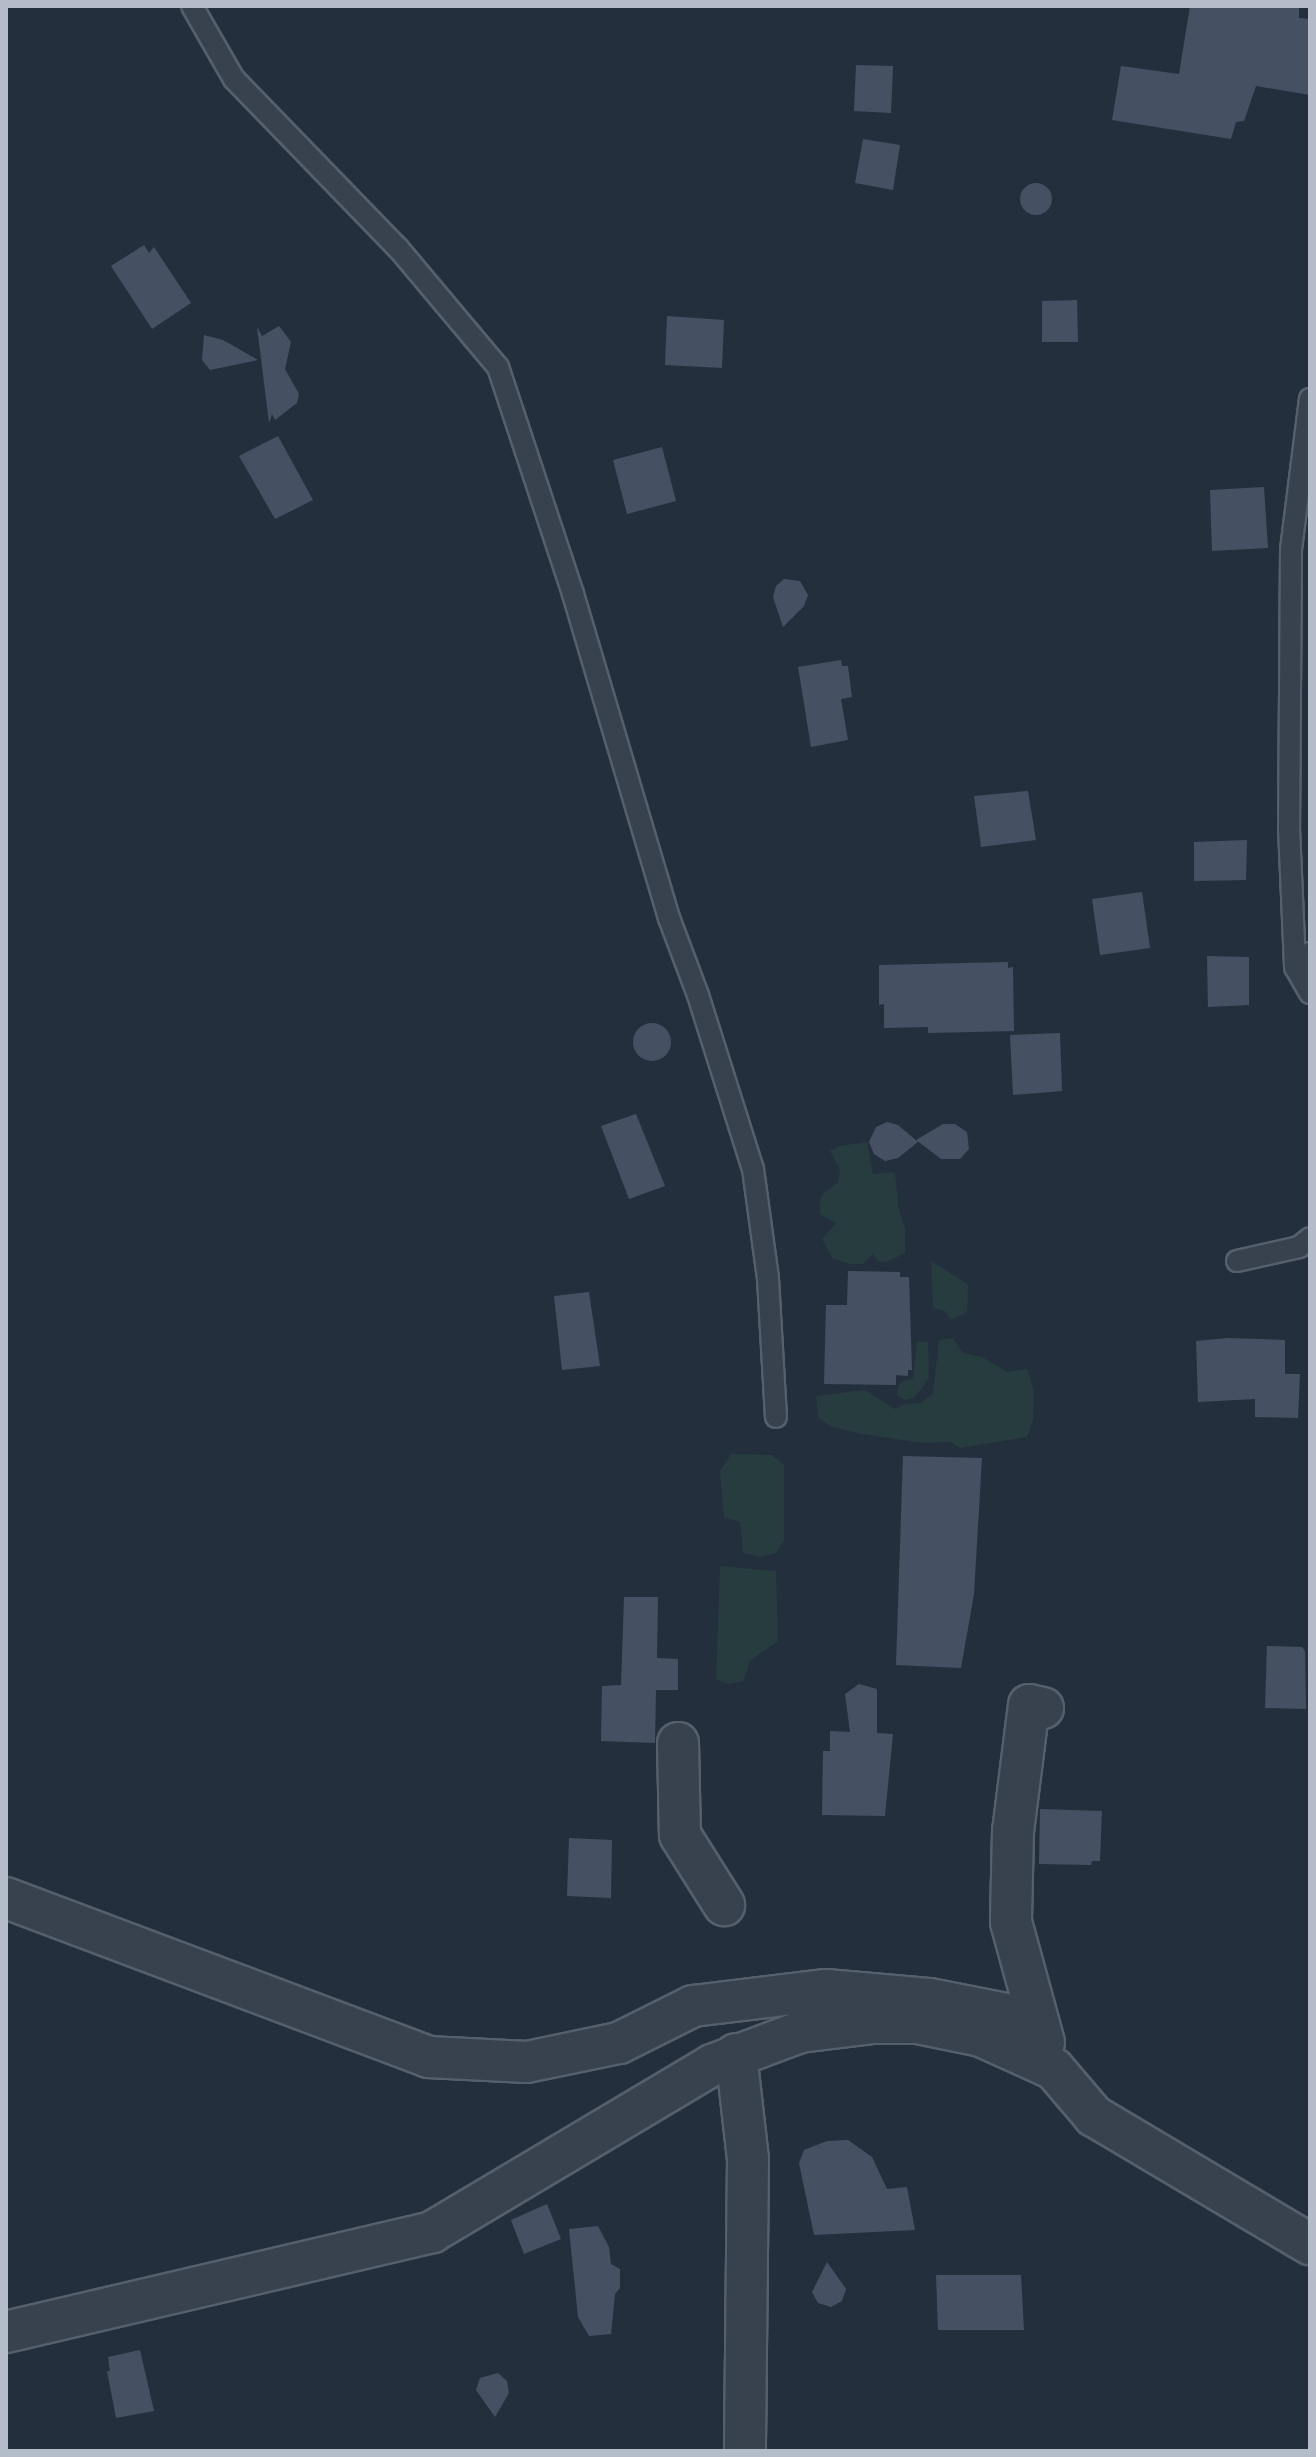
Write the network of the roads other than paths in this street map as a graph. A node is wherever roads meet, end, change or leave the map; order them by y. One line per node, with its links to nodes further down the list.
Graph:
1 (192, 6): 7 (lane)
2 (1310, 399): 3 (lane)
3 (1302, 960): 4 (lane)
4 (1310, 993)
5 (1310, 1238): 6 (lane)
6 (1237, 1261)
7 (776, 1417)
8 (1043, 1708): 12 (street)
9 (678, 1743): 11 (street)
10 (6, 1898): 12 (street)
11 (724, 1905)
12 (1036, 2020): 14 (street)
13 (736, 2054): 14 (street); 16 (street); 17 (street)
14 (1054, 2069): 15 (street)
15 (1310, 2244)
16 (6, 2332)
17 (745, 2451)

